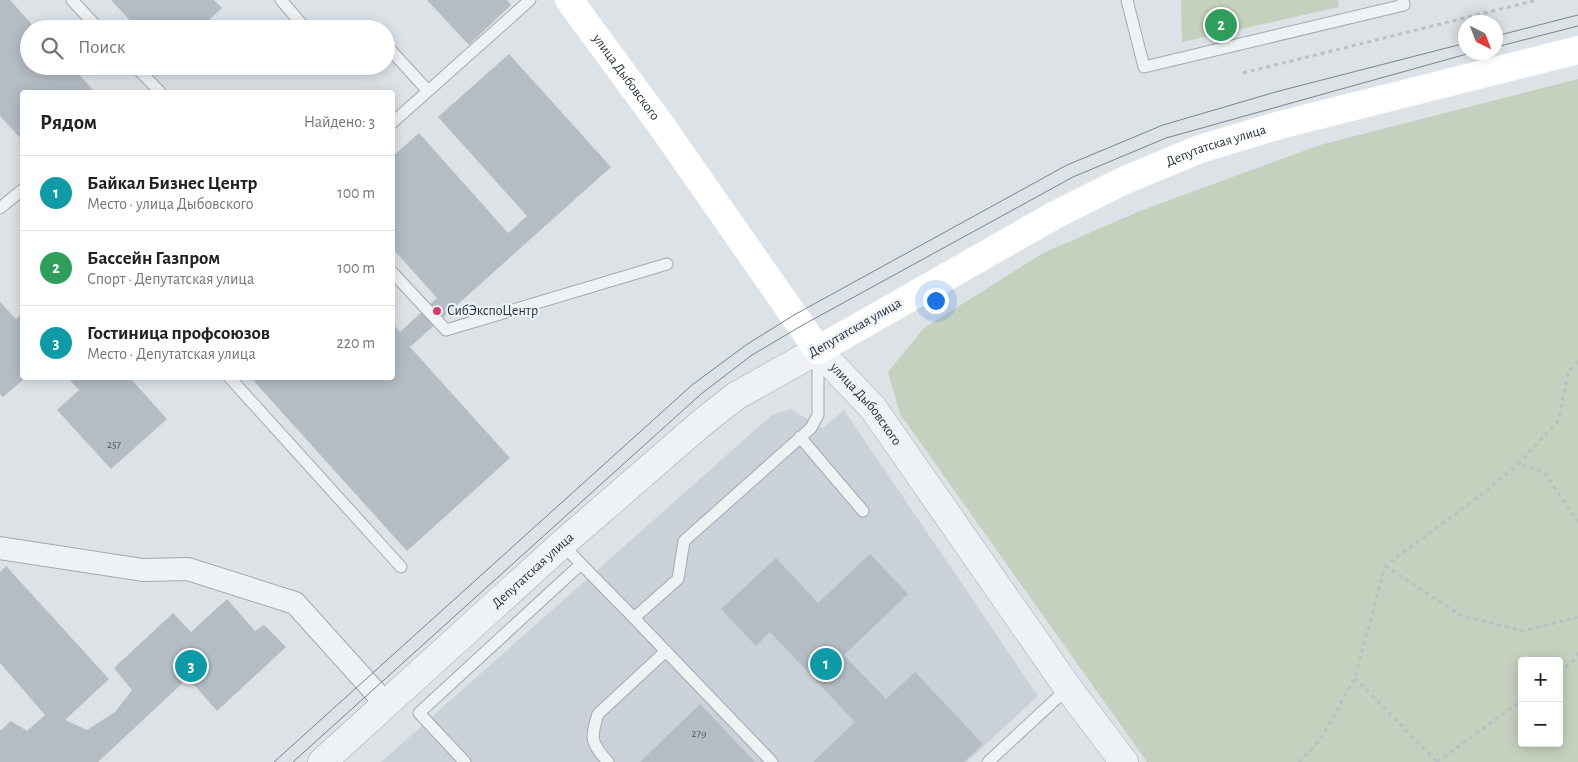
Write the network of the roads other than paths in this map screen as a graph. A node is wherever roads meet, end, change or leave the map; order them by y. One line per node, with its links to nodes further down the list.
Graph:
1 (72, 0): 7 (lane)
2 (281, 0): 8 (lane)
3 (530, 0): 13 (lane)
4 (569, 0): 19 (main road, улица Дыбовского)
5 (1127, 0): 6 (lane)
6 (1403, 0)
7 (91, 20)
8 (298, 20)
9 (1578, 50): 19 (main road, Депутатская улица)
10 (395, 55): 13 (lane)
11 (144, 75): 12 (lane)
12 (158, 90)
13 (428, 92): 14 (lane)
14 (395, 120)
15 (20, 192): 16 (lane)
16 (0, 208)
17 (667, 264): 18 (lane)
18 (395, 275)
19 (818, 350): 21 (lane); 23 (street, Депутатская улица); 29 (street, улица Дыбовского)
20 (232, 380): 26 (lane)
21 (800, 437): 22 (lane); 27 (lane)
22 (863, 511)
23 (562, 544): 25 (lane); 30 (street, Депутатская улица)
24 (0, 548): 30 (street)
25 (581, 564): 27 (lane); 32 (lane)
26 (402, 567)
27 (634, 618): 28 (lane)
28 (666, 651): 33 (lane); 34 (lane)
29 (1068, 688): 35 (lane); 36 (street, улица Дыбовского)
30 (386, 704): 31 (street, Депутатская улица)
31 (322, 762)
32 (465, 762)
33 (608, 762)
34 (772, 762)
35 (988, 762)
36 (1124, 762)

